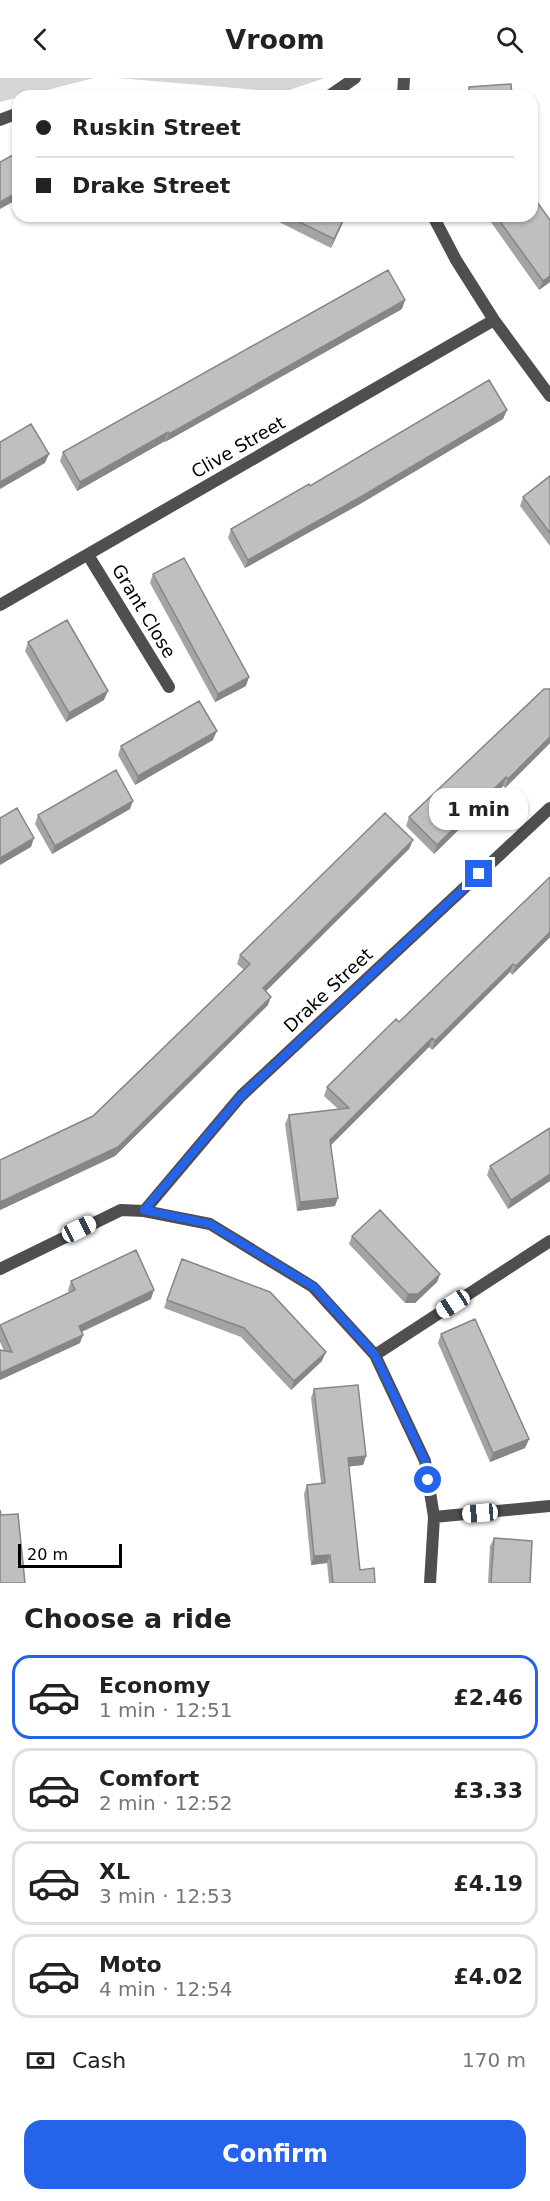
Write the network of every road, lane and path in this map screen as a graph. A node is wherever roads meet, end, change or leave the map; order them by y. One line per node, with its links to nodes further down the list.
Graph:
1 (355, 78): 2 (street)
2 (338, 90)
3 (436, 222): 4 (street)
4 (494, 320): 5 (street); 6 (street, Clive Street)
5 (550, 396)
6 (88, 555): 7 (street, Clive Street); 8 (street, Grant Close)
7 (0, 605)
8 (169, 687)
9 (550, 808): 10 (street, Drake Street)
10 (144, 1210): 12 (street); 13 (street)
11 (550, 1241): 13 (street)
12 (0, 1269)
13 (375, 1355): 15 (street)
14 (550, 1506): 15 (street)
15 (434, 1517): 16 (street)
16 (430, 1583)

